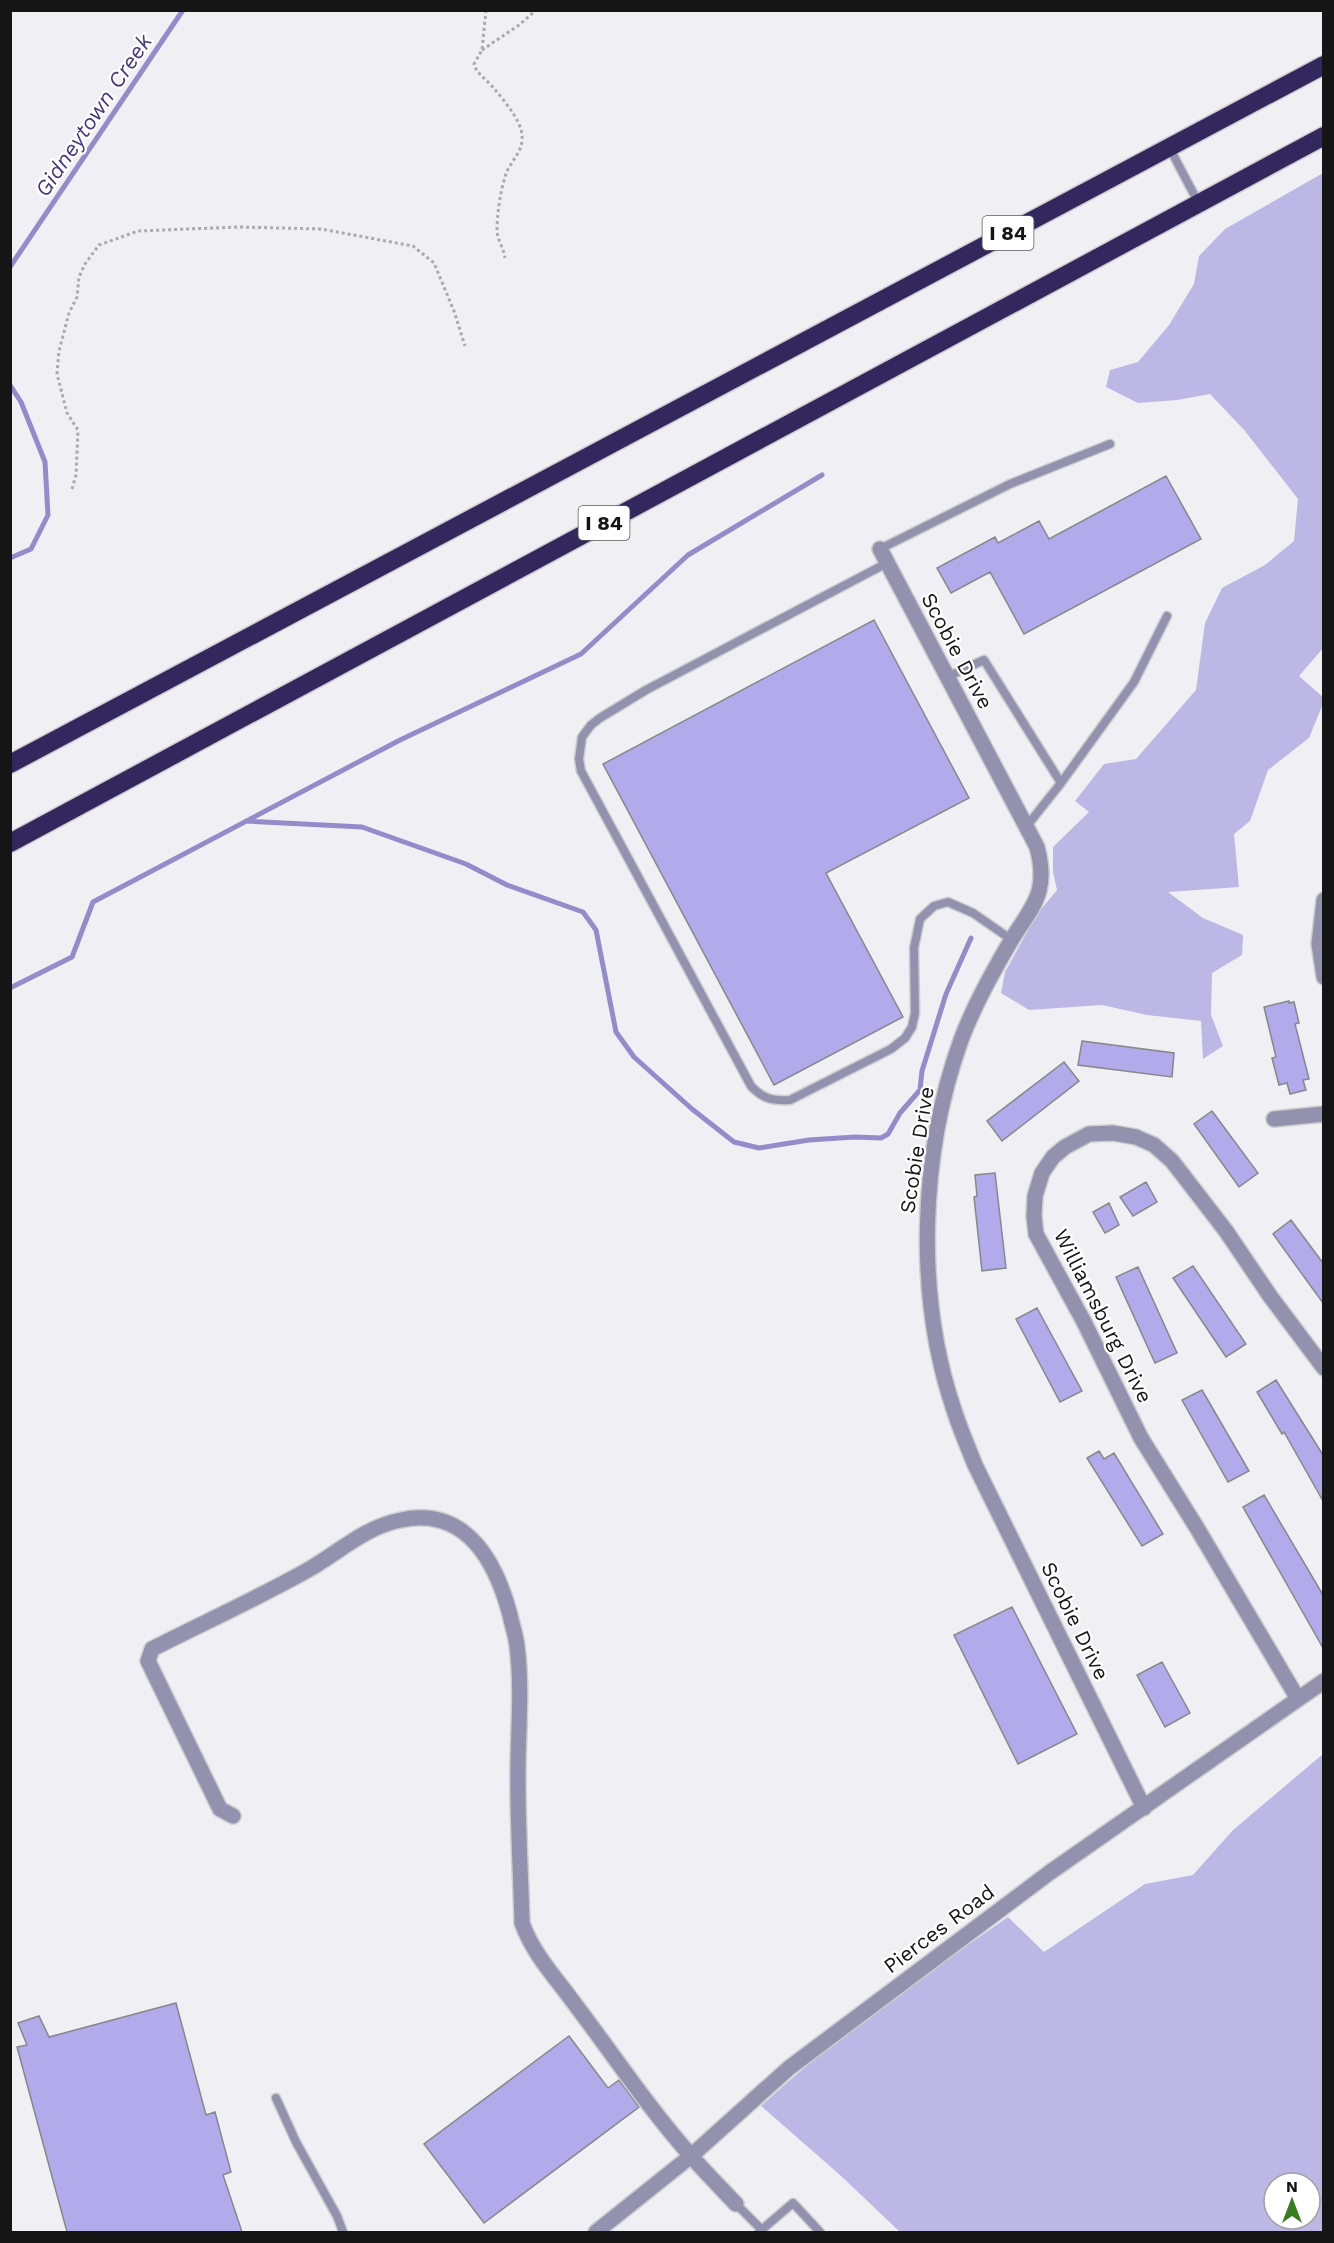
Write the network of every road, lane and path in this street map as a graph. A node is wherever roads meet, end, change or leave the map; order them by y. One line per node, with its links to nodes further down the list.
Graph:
1 (486, 10): 3 (path)
2 (536, 10): 3 (path)
3 (482, 50): 8 (path)
4 (1323, 65): 6 (highway, I 84)
5 (1323, 136): 7 (highway, I 84)
6 (1168, 147): 7 (lane); 15 (highway, I 84)
7 (1198, 202): 18 (highway, I 84)
8 (505, 258)
9 (465, 346): 11 (path)
10 (1110, 444): 12 (lane)
11 (72, 489)
12 (883, 556): 14 (street, Scobie Drive); 20 (lane)
13 (1167, 616): 16 (lane)
14 (947, 677): 16 (lane); 17 (street, Scobie Drive)
15 (10, 764)
16 (1061, 783): 17 (lane)
17 (1026, 827): 20 (street, Scobie Drive)
18 (10, 843)
19 (1323, 900): 21 (street)
20 (1012, 940): 27 (street, Scobie Drive)
21 (1323, 977)
22 (1323, 1114): 23 (street)
23 (1274, 1119)
24 (1323, 1368): 26 (street, Williamsburg Drive)
25 (1323, 1681): 26 (street, Pierces Road)
26 (1298, 1699): 27 (street, Pierces Road)
27 (1144, 1808): 30 (street, Pierces Road)
28 (233, 1816): 30 (street)
29 (276, 2098): 33 (lane)
30 (691, 2156): 31 (street); 34 (street, Pierces Road)
31 (736, 2204): 32 (lane)
32 (760, 2231): 35 (lane)
33 (344, 2232)
34 (596, 2232)
35 (820, 2232)

